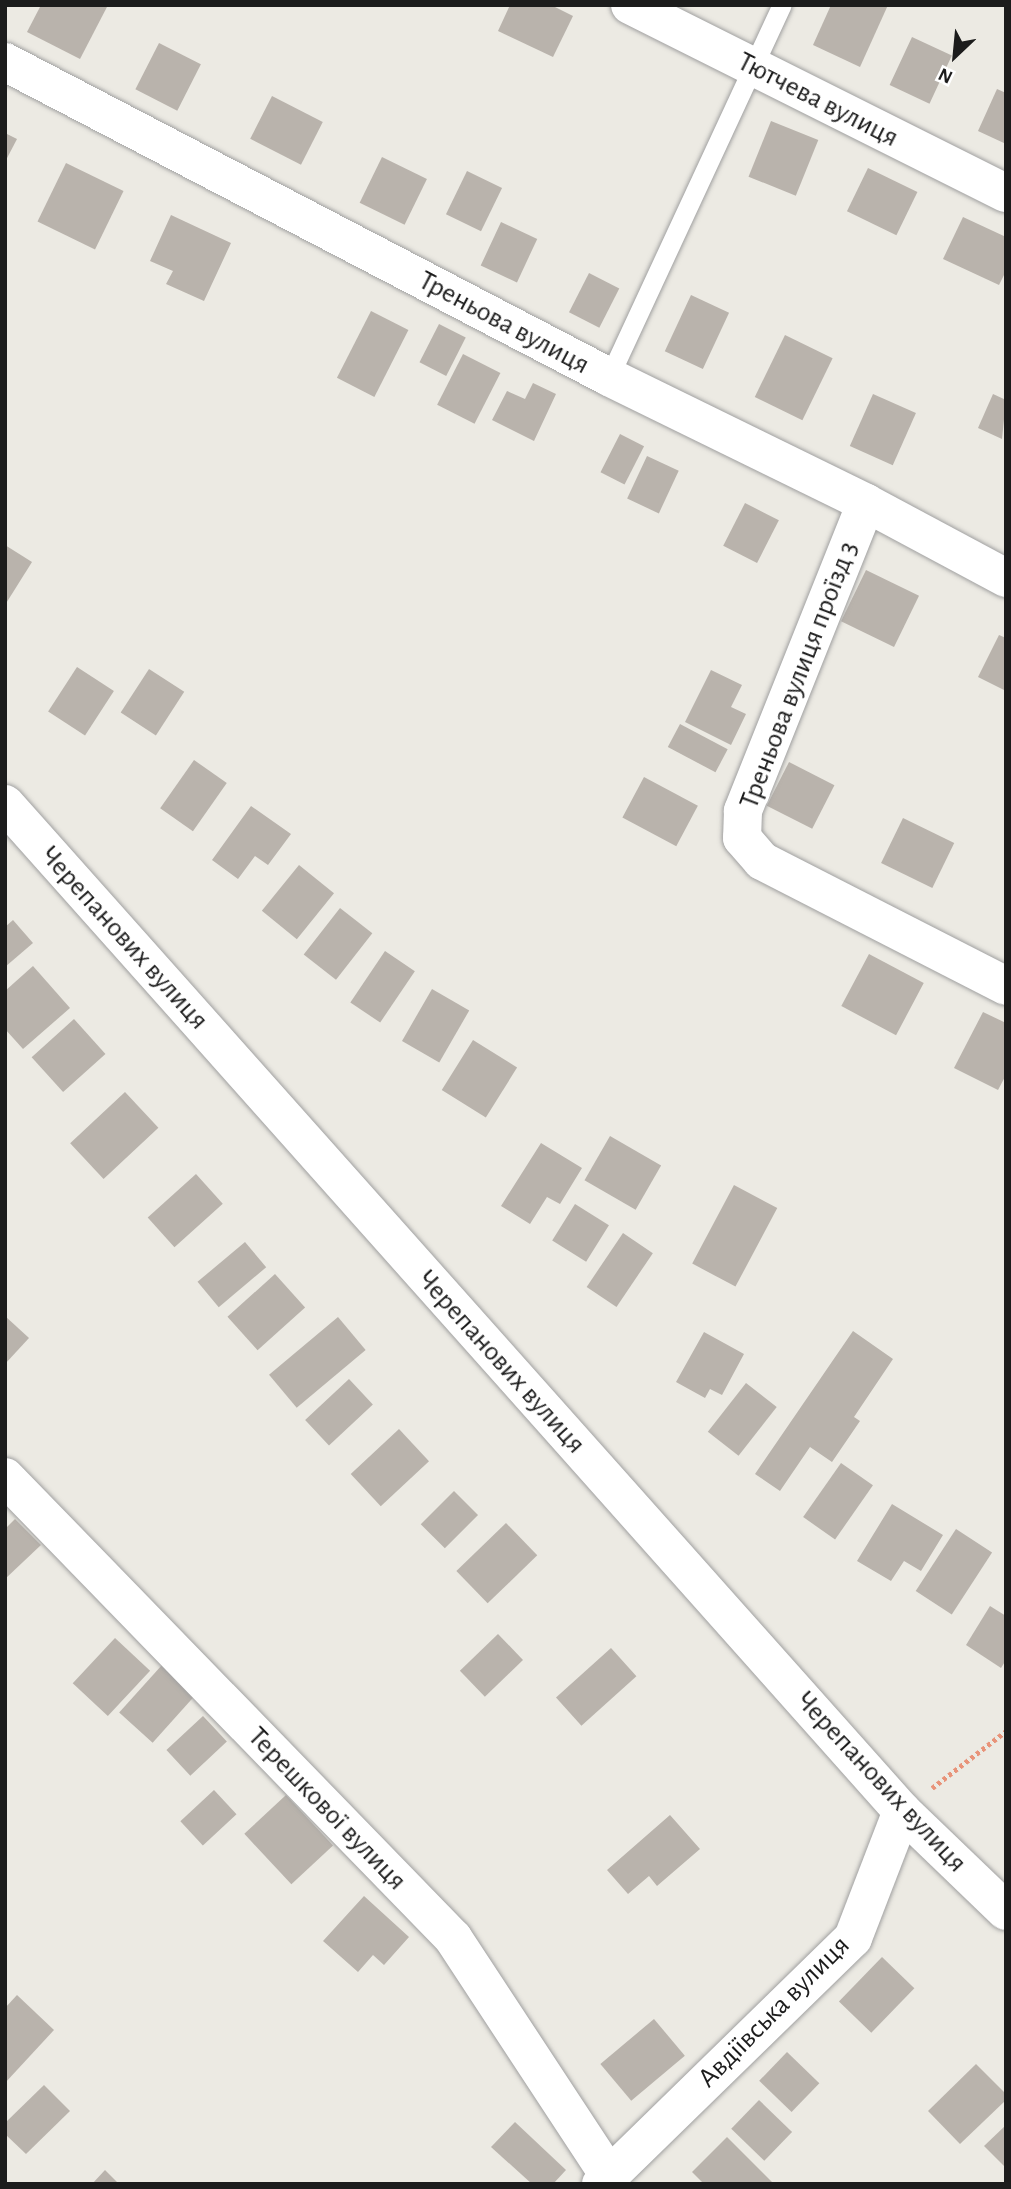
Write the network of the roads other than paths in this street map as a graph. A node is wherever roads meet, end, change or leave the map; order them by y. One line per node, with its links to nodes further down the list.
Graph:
1 (630, 5): 4 (street, Тютчева вулиця)
2 (782, 5): 4 (lane)
3 (5, 62): 6 (street, Треньова вулиця)
4 (754, 68): 5 (street, Тютчева вулиця); 6 (lane)
5 (1006, 193)
6 (609, 377): 7 (street, Треньова вулиця)
7 (866, 503): 8 (street, Треньова вулиця); 10 (street, Треньова вулиця проїзд 3)
8 (1006, 578)
9 (5, 804): 12 (street, Черепанових вулиця)
10 (1006, 986)
11 (5, 1477): 14 (street, Терешкової вулиця)
12 (902, 1811): 13 (street, Черепанових вулиця); 14 (street, Авдіївська вулиця)
13 (1006, 1911)
14 (604, 2179)

